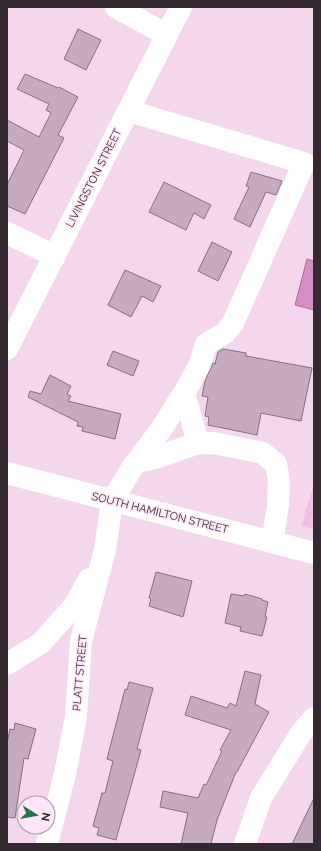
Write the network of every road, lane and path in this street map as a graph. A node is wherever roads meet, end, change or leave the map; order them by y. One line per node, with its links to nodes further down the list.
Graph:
1 (116, 7): 3 (street)
2 (181, 7): 3 (street, LIVINGSTON STREET)
3 (167, 35): 4 (street, LIVINGSTON STREET)
4 (129, 111): 6 (street, LIVINGSTON STREET); 8 (street)
5 (7, 233): 6 (street)
6 (55, 256): 7 (street, LIVINGSTON STREET)
7 (7, 349)
8 (184, 393): 9 (street); 10 (street)
9 (198, 443): 10 (street); 13 (street)
10 (137, 462): 12 (street)
11 (7, 473): 12 (street, SOUTH HAMILTON STREET)
12 (112, 501): 13 (street, SOUTH HAMILTON STREET); 14 (street, PLATT STREET)
13 (272, 542): 15 (street, SOUTH HAMILTON STREET)
14 (105, 550): 16 (street); 18 (street, PLATT STREET)
15 (314, 553)
16 (7, 664)
17 (314, 718): 19 (street)
18 (47, 844)
19 (245, 844)

